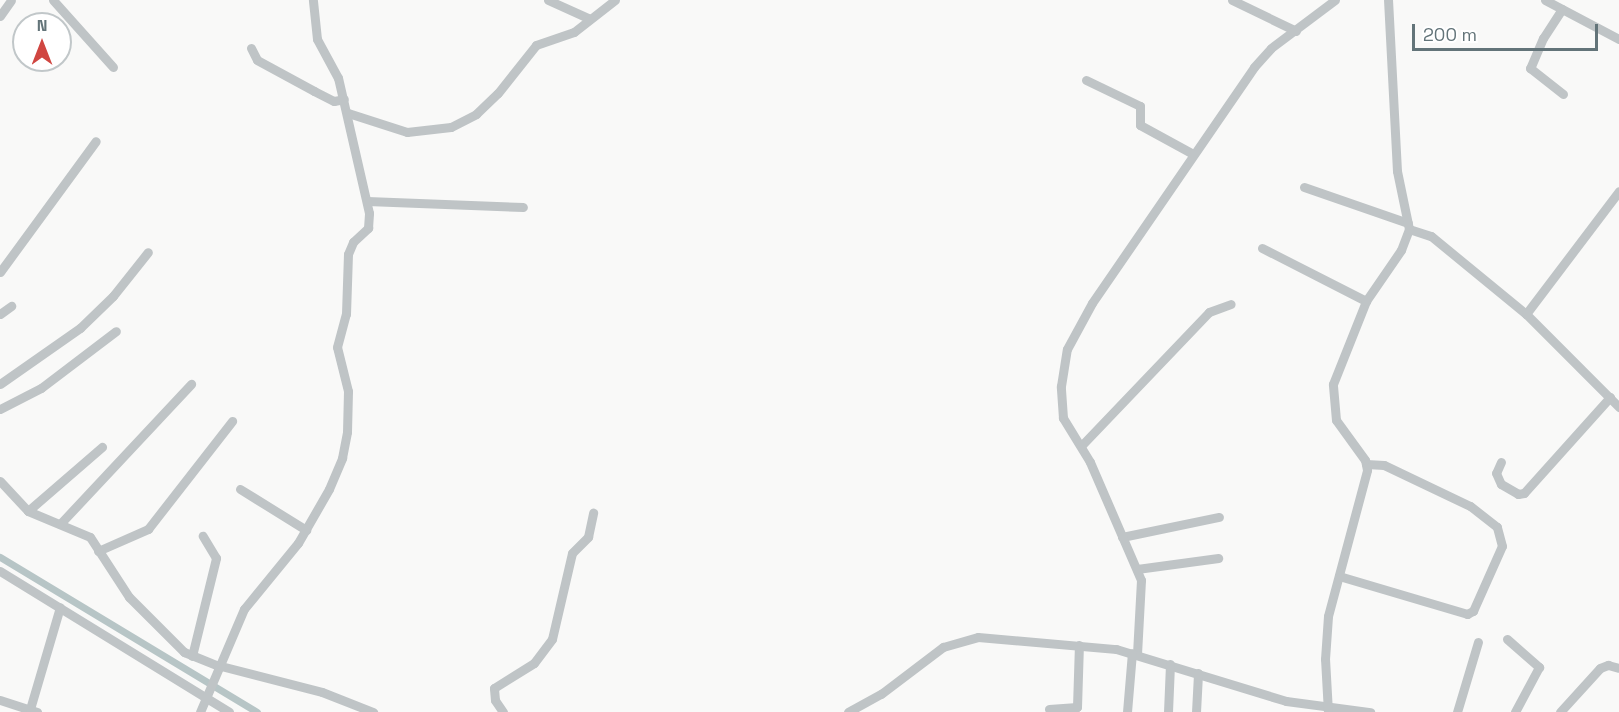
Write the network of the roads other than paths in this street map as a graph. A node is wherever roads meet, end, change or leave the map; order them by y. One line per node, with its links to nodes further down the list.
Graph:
1 (11, 0): 11 (street)
2 (52, 0): 16 (street)
3 (313, 0): 19 (street)
4 (548, 0): 12 (street)
5 (615, 0): 12 (street)
6 (1232, 0): 13 (street)
7 (1335, 0): 13 (street)
8 (1388, 0): 27 (street)
9 (1545, 0): 10 (street)
10 (1562, 9): 14 (street); 18 (street)
11 (0, 16)
12 (590, 19): 20 (street)
13 (1296, 31): 22 (street)
14 (1619, 39)
15 (251, 48): 19 (street)
16 (113, 67)
17 (1086, 80): 22 (street)
18 (1563, 94)
19 (344, 99): 20 (street)
20 (348, 113): 25 (street)
21 (96, 141): 30 (street)
22 (1193, 154): 43 (street)
23 (1304, 187): 27 (street)
24 (1619, 191): 35 (street)
25 (367, 201): 26 (street); 53 (street)
26 (523, 207)
27 (1408, 226): 31 (street); 35 (street)
28 (1262, 248): 31 (street)
29 (148, 252): 37 (street)
30 (0, 272)
31 (1366, 301): 46 (street)
32 (1231, 304): 43 (street)
33 (11, 306): 34 (street)
34 (0, 314)
35 (1526, 314): 39 (street)
36 (116, 331): 41 (street)
37 (0, 384)
38 (191, 384): 52 (street)
39 (1610, 397): 40 (street); 45 (street)
40 (1619, 407)
41 (0, 409)
42 (232, 421): 56 (street)
43 (1081, 446): 55 (street)
44 (102, 447): 49 (street)
45 (1501, 462)
46 (1366, 464): 60 (street); 60 (street)
47 (0, 481): 49 (street)
48 (240, 489): 53 (street)
49 (28, 511): 52 (street)
50 (593, 513): 79 (street)
51 (1219, 517): 55 (street)
52 (60, 524): 56 (street)
53 (306, 530): 68 (street)
54 (203, 536): 66 (street)
55 (1122, 537): 58 (street)
56 (98, 552): 66 (street)
57 (1218, 558): 58 (street)
58 (1137, 569): 65 (street)
59 (0, 571): 61 (street)
60 (1339, 576): 74 (street)
61 (60, 607): 71 (street); 75 (street)
62 (1507, 639): 86 (street)
63 (1478, 642): 85 (street)
64 (1079, 645): 65 (street); 73 (street); 80 (street)
65 (1135, 653): 67 (street); 81 (street)
66 (192, 656): 68 (street)
67 (1170, 664): 70 (street); 82 (street)
68 (217, 665): 71 (street); 78 (street)
69 (1619, 668): 87 (street)
70 (1198, 673): 74 (street); 83 (street)
71 (205, 697): 76 (street); 77 (street)
72 (0, 700): 75 (street)
73 (1049, 709)
74 (1328, 709): 84 (street)
75 (33, 711)
76 (200, 712)
77 (229, 712)
78 (374, 712)
79 (503, 712)
80 (848, 712)
81 (1127, 712)
82 (1167, 712)
83 (1196, 712)
84 (1370, 712)
85 (1457, 712)
86 (1515, 712)
87 (1560, 712)

